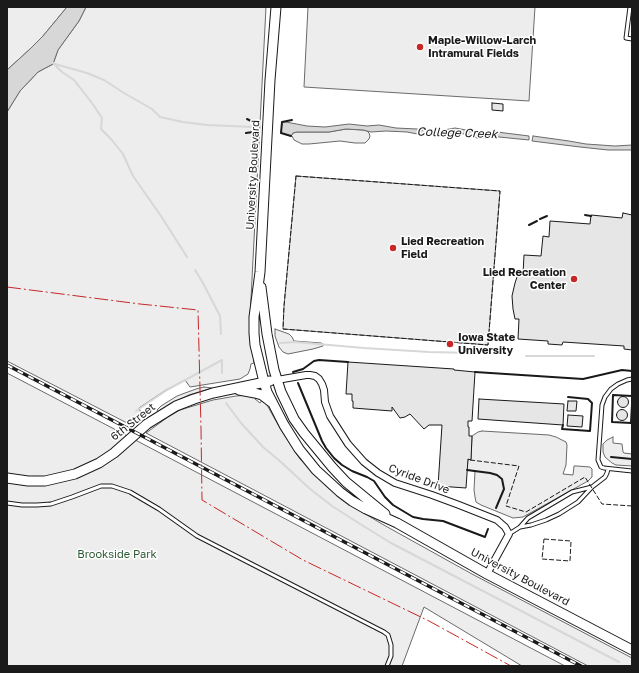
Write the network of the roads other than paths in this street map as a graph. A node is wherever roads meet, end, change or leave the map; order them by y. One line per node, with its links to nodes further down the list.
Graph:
1 (270, 7): 5 (main road, University Boulevard)
2 (276, 7): 5 (main road, University Boulevard)
3 (630, 7): 4 (lane)
4 (632, 39)
5 (270, 80): 6 (main road, University Boulevard)
6 (260, 272): 8 (main road, University Boulevard); 9 (main road, University Boulevard)
7 (632, 379): 12 (lane)
8 (277, 380): 9 (main road, 6th Street); 17 (main road, University Boulevard); 19 (street, Cyride Drive)
9 (264, 382): 10 (main road, 6th Street); 11 (main road, University Boulevard)
10 (228, 390): 11 (main road); 14 (main road, 6th Street)
11 (272, 402): 17 (main road, University Boulevard)
12 (608, 469): 13 (lane); 15 (lane)
13 (632, 471)
14 (7, 478)
15 (592, 487): 18 (lane); 18 (lane)
16 (7, 503): 22 (lane)
17 (397, 523): 20 (main road, University Boulevard)
18 (520, 527): 19 (lane)
19 (509, 534): 20 (street)
20 (487, 574): 21 (main road, University Boulevard)
21 (632, 650)
22 (387, 666)

